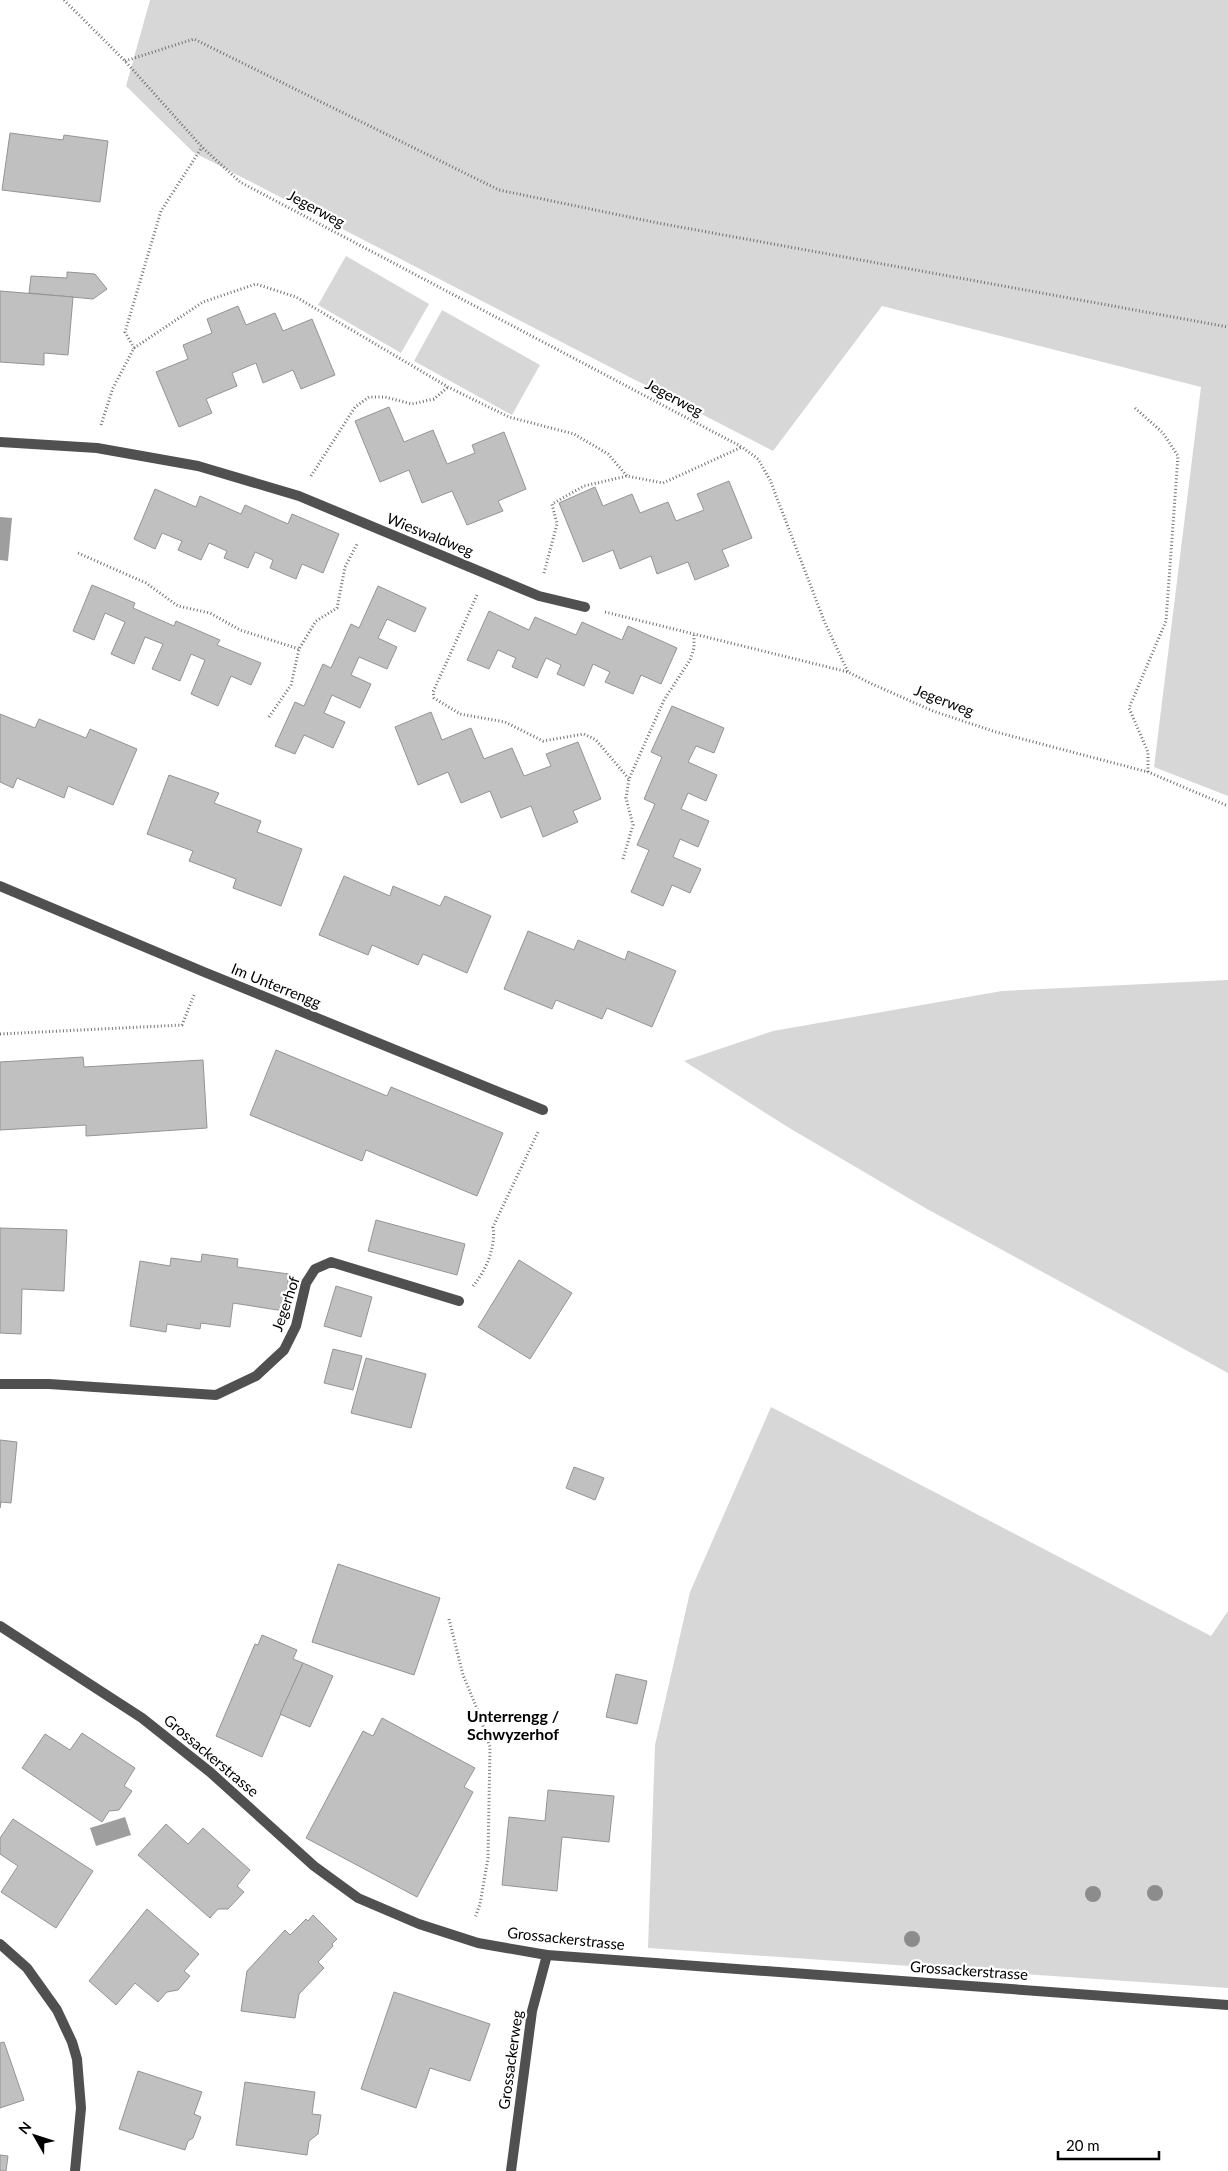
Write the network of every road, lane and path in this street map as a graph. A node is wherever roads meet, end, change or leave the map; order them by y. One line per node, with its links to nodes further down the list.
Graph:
1 (64, 0): 2 (path, Jegerweg)
2 (125, 61): 3 (path, Jegerweg); 4 (path)
3 (202, 147): 5 (path); 9 (path, Jegerweg)
4 (1228, 327)
5 (134, 348): 6 (path); 10 (path)
6 (448, 387): 11 (path); 12 (path)
7 (1135, 408): 22 (path)
8 (0, 442): 10 (street, Wieswaldweg)
9 (742, 447): 11 (path); 20 (path, Jegerweg)
10 (97, 448): 12 (street, Wieswaldweg)
11 (627, 476): 16 (path)
12 (298, 496): 13 (street, Wieswaldweg)
13 (367, 526): 15 (street, Wieswaldweg); 19 (path)
14 (78, 553): 19 (path)
15 (486, 574): 16 (street, Wieswaldweg); 23 (path)
16 (539, 596): 17 (street, Wieswaldweg)
17 (585, 607): 18 (path)
18 (694, 635): 20 (path); 23 (path)
19 (299, 649): 21 (path)
20 (848, 672): 22 (path, Jegerweg)
21 (269, 717)
22 (1148, 772): 24 (path, Jegerweg)
23 (629, 779): 25 (path)
24 (1228, 806)
25 (623, 860)
26 (0, 886): 27 (street, Im Unterrengg)
27 (204, 972): 28 (path); 29 (street, Im Unterrengg)
28 (0, 1034)
29 (543, 1110): 30 (path)
30 (459, 1301): 31 (street, Jegerhof)
31 (0, 1384)
32 (449, 1619): 34 (path)
33 (0, 1626): 34 (street, Grossackerstrasse)
34 (467, 1939): 36 (street, Grossackerstrasse)
35 (0, 1944): 38 (street)
36 (547, 1955): 37 (street, Grossackerstrasse); 39 (street, Grossackerweg)
37 (1228, 2006)
38 (75, 2171)
39 (510, 2171)

